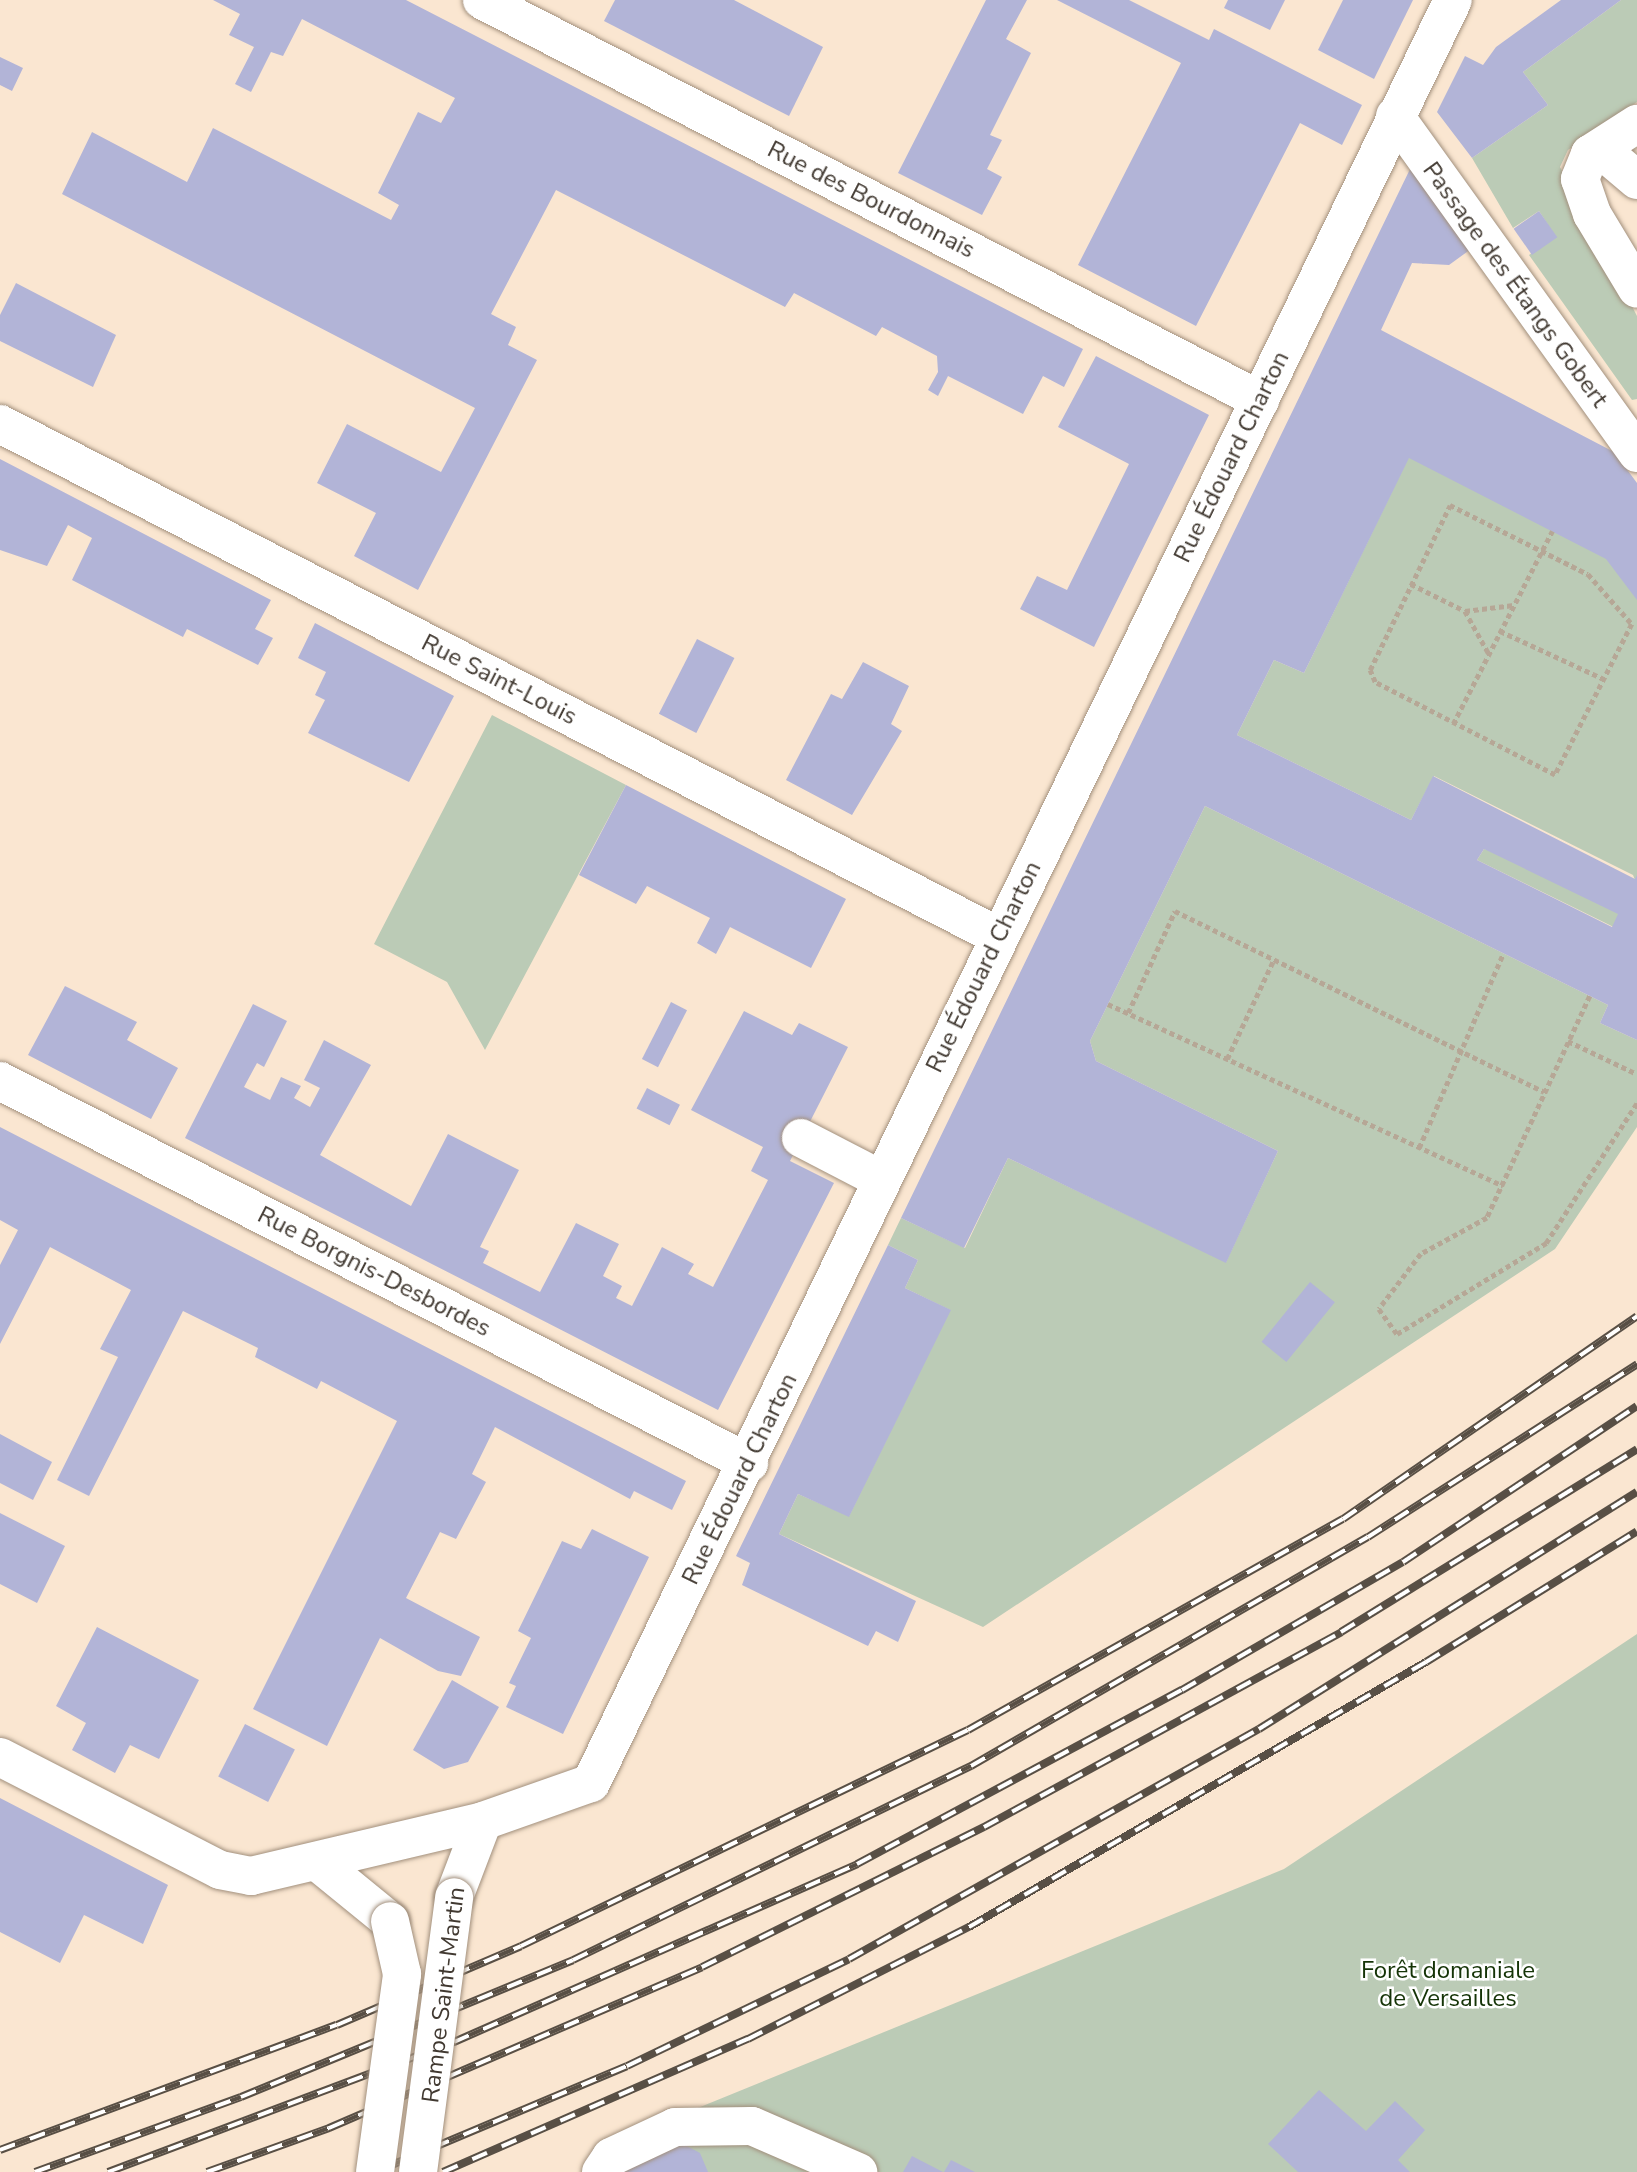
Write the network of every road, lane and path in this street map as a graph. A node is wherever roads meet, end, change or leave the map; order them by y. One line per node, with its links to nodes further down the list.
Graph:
1 (482, 0): 8 (street, Rue des Bourdonnais)
2 (1453, 0): 3 (street, Rue Édouard Charton)
3 (1395, 116): 8 (street, Rue Édouard Charton); 10 (street, Passage des Étangs Gobert)
4 (1637, 124): 5 (street)
5 (1590, 154): 6 (street); 7 (street)
6 (1637, 180)
7 (1637, 289)
8 (1260, 400): 20 (street, Rue Édouard Charton)
9 (0, 424): 20 (street, Rue Saint-Louis)
10 (1637, 453)
11 (1552, 531): 12 (path)
12 (1543, 548): 13 (path); 14 (path); 18 (path)
13 (1411, 584): 15 (path); 19 (path)
14 (1514, 605): 15 (path); 16 (path)
15 (1465, 611): 17 (path)
16 (1500, 631): 17 (path); 18 (path)
17 (1489, 654): 19 (path)
18 (1604, 679): 19 (path)
19 (1453, 724)
20 (998, 936): 35 (street, Rue Édouard Charton)
21 (1503, 954): 27 (path)
22 (1274, 958): 25 (path); 27 (path); 28 (path)
23 (1590, 996): 26 (path)
24 (1108, 1004): 25 (path)
25 (1128, 1013): 28 (path)
26 (1568, 1041): 29 (path); 31 (path)
27 (1462, 1049): 31 (path); 34 (path)
28 (1227, 1059): 34 (path)
29 (1637, 1073)
30 (0, 1081): 37 (street, Rue Borgnis-Desbordes)
31 (1544, 1093): 36 (path)
32 (1637, 1103): 36 (path)
33 (801, 1138): 35 (street)
34 (1419, 1148): 36 (path)
35 (882, 1180): 37 (street, Rue Édouard Charton)
36 (1503, 1186)
37 (749, 1463): 39 (street, Rue Édouard Charton)
38 (0, 1757): 40 (street, Rue Édouard Charton)
39 (483, 1821): 40 (street, Rue Édouard Charton); 42 (street, Rampe Saint-Martin, bridge)
40 (320, 1864): 41 (street, Rampe Saint-Martin, bridge)
41 (375, 2172)
42 (418, 2172)
43 (601, 2172): 44 (street)
44 (858, 2172)

